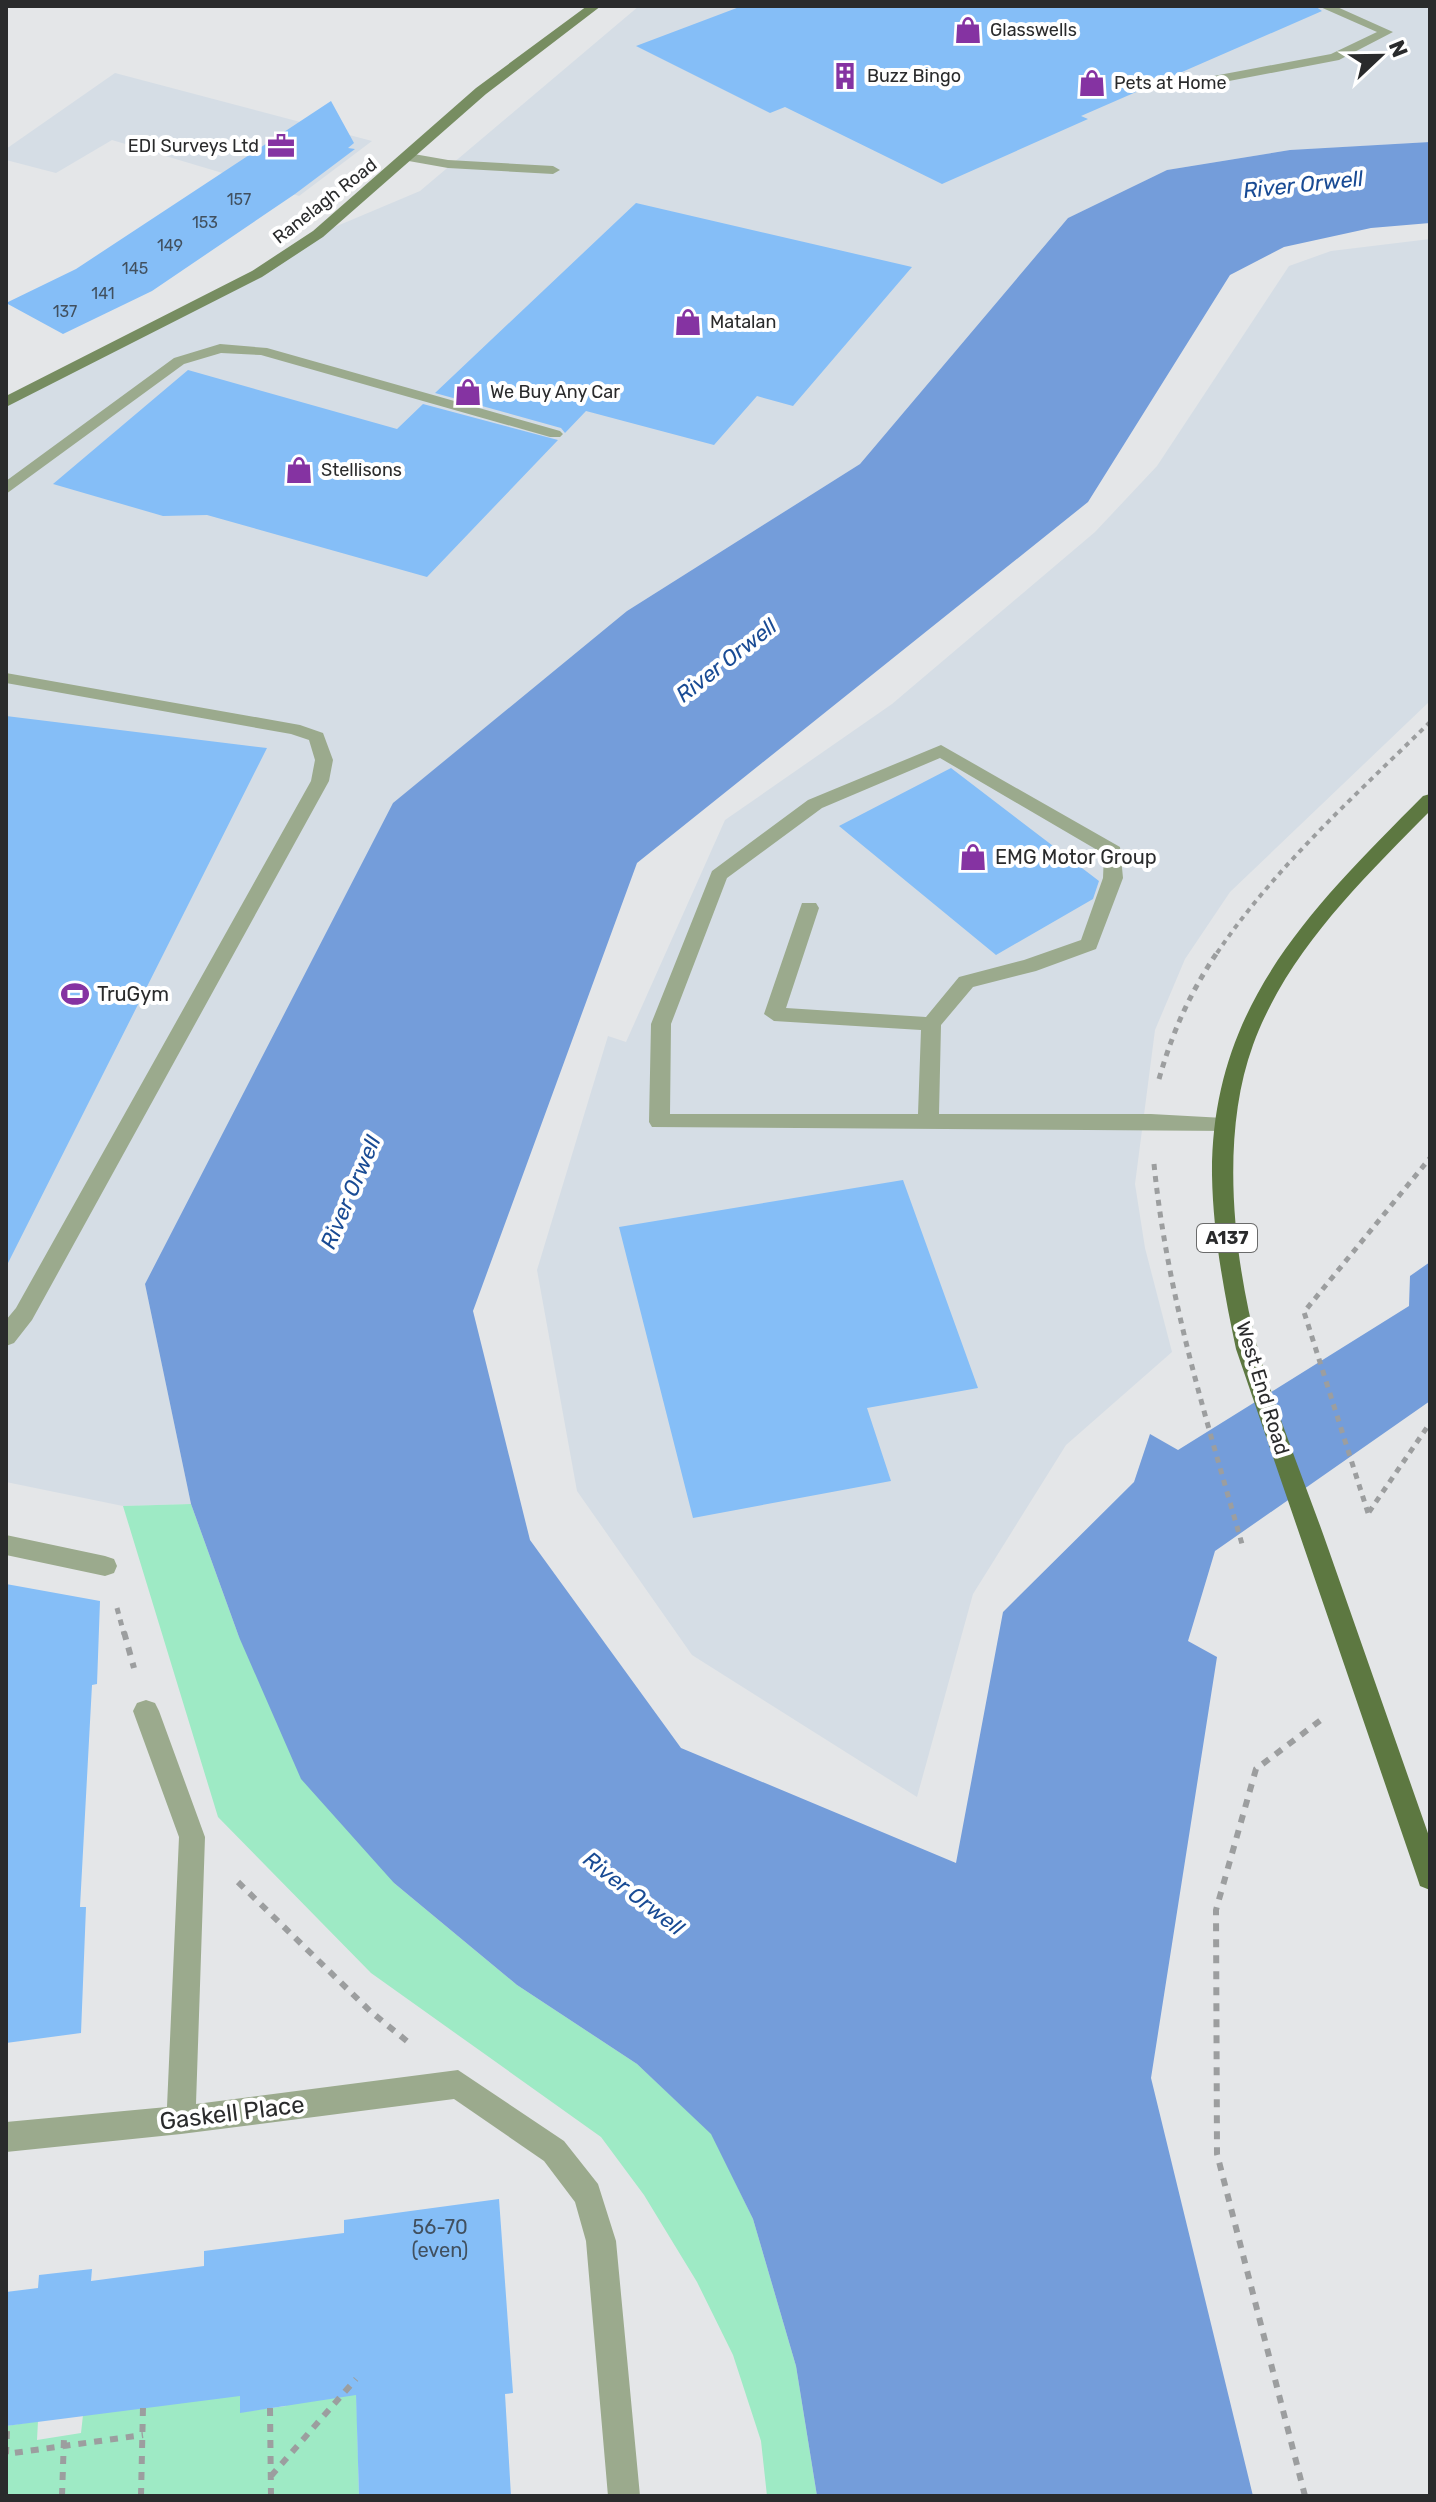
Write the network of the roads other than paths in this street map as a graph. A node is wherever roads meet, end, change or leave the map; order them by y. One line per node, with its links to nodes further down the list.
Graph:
1 (595, 6): 4 (main road, Ranelagh Road)
2 (1324, 6): 3 (street)
3 (1203, 82)
4 (408, 157): 5 (street); 6 (main road, Ranelagh Road)
5 (553, 170)
6 (6, 402)
7 (555, 434): 8 (street)
8 (6, 489)
9 (6, 678): 15 (street)
10 (1430, 800): 14 (main road, West End Road / A137)
11 (809, 908): 12 (street)
12 (931, 1024): 13 (street); 13 (street)
13 (928, 1124): 14 (street)
14 (1224, 1126): 19 (main road, West End Road / A137)
15 (6, 1337)
16 (6, 1545): 17 (street)
17 (105, 1566)
18 (146, 1711): 20 (street)
19 (1430, 1877)
20 (181, 2120): 21 (street, Gaskell Place); 22 (street, Gaskell Place)
21 (6, 2137)
22 (624, 2496)

